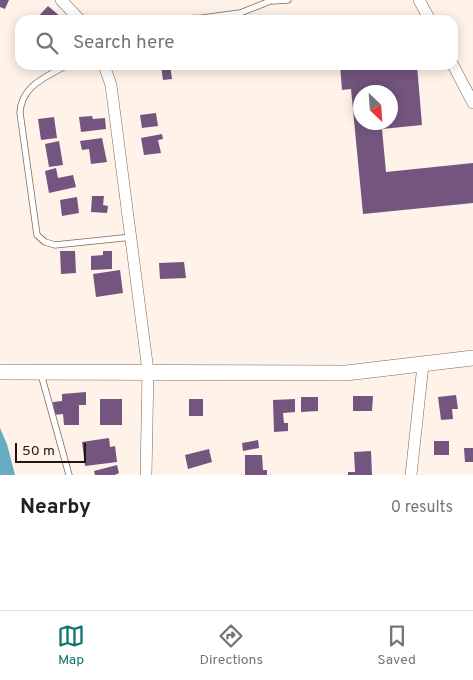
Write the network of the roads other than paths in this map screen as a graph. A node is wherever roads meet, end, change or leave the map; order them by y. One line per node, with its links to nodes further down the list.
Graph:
1 (61, 0): 5 (street)
2 (273, 0): 3 (lane); 6 (lane)
3 (288, 0)
4 (419, 0): 7 (street)
5 (75, 15)
6 (225, 15)
7 (427, 15)
8 (58, 70): 12 (lane)
9 (106, 70): 12 (street)
10 (456, 70): 11 (street)
11 (473, 103)
12 (132, 237): 15 (street)
13 (473, 358): 14 (street)
14 (423, 365): 15 (street); 20 (street)
15 (148, 371): 17 (street); 19 (street)
16 (0, 372): 17 (street)
17 (40, 372): 18 (lane)
18 (70, 475)
19 (146, 475)
20 (411, 475)

